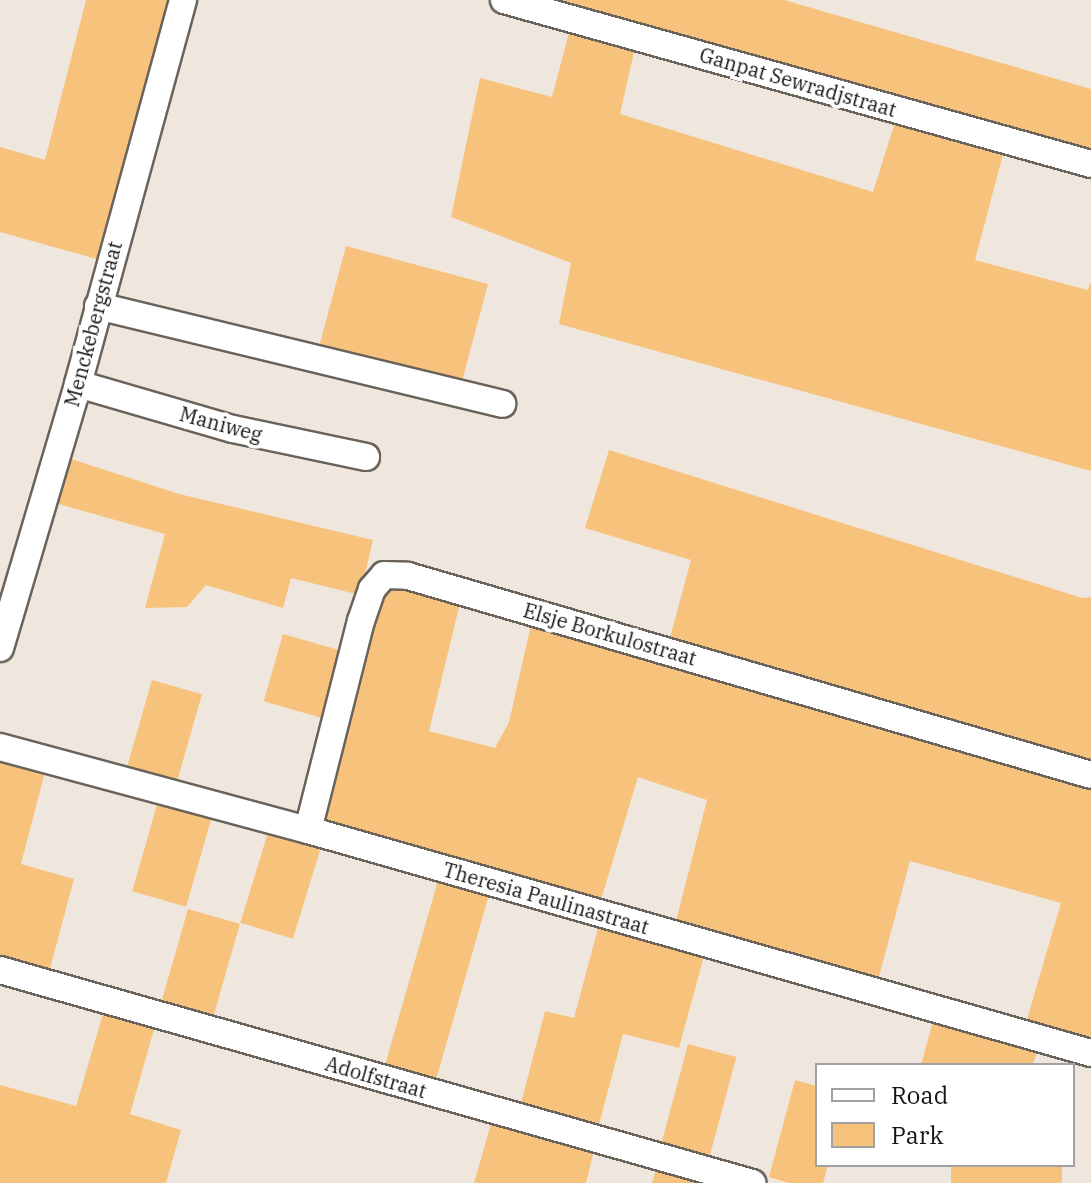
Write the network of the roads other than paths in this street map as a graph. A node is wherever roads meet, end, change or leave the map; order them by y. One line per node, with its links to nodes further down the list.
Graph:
1 (183, 0): 4 (street, Menckebergstraat)
2 (504, 0): 3 (street, Ganpat Sewradjstraat)
3 (1091, 164)
4 (98, 306): 5 (street, Menckebergstraat); 6 (street)
5 (78, 384): 7 (street, Maniweg); 8 (street, Menckebergstraat)
6 (502, 404)
7 (366, 457)
8 (0, 648)
9 (0, 747): 11 (street, Theresia Paulinastraat)
10 (1091, 775): 11 (street, Elsje Borkulostraat)
11 (308, 830): 13 (street, Theresia Paulinastraat)
12 (0, 970): 14 (street, Adolfstraat)
13 (1091, 1053)
14 (752, 1183)

